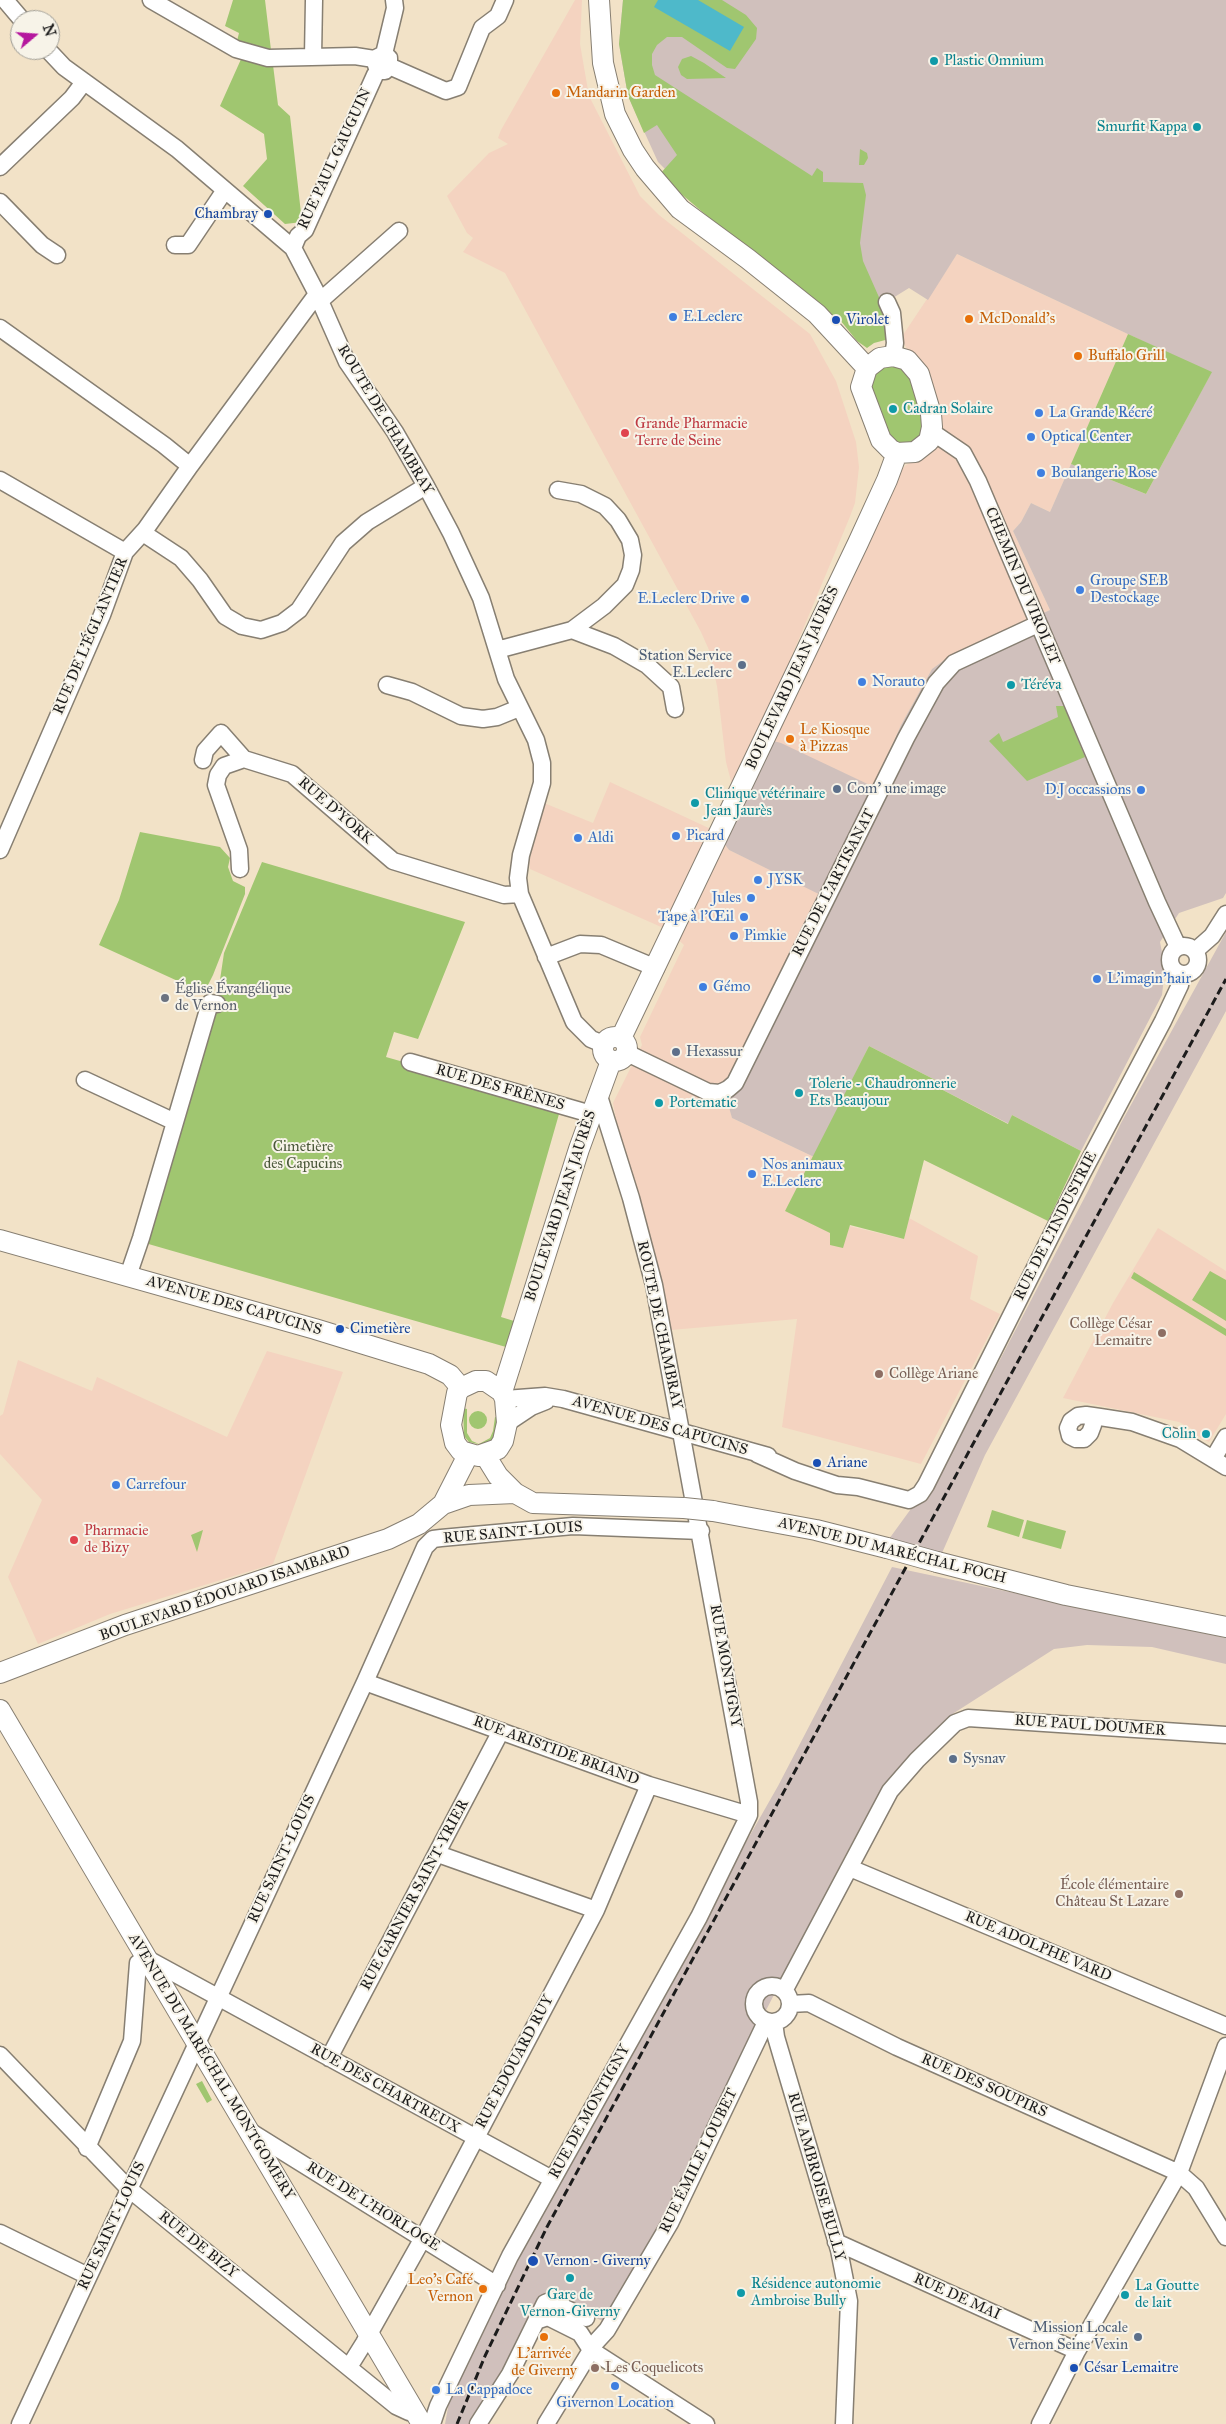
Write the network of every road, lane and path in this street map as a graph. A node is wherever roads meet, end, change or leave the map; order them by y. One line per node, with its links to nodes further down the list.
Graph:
1 (5, 0): 7 (street)
2 (151, 0): 8 (street)
3 (314, 0): 8 (street)
4 (394, 0): 10 (street, RUE PAUL GAUGUIN)
5 (505, 0): 10 (street)
6 (599, 0): 23 (main road)
7 (14, 10)
8 (313, 57): 10 (street)
9 (57, 60): 11 (street, ROUTE DE CHAMBRAY)
10 (381, 62): 17 (street, RUE PAUL GAUGUIN)
11 (84, 82): 12 (street); 13 (street, ROUTE DE CHAMBRAY)
12 (0, 167)
13 (225, 190): 16 (street); 17 (street, ROUTE DE CHAMBRAY)
14 (3, 211): 18 (street)
15 (400, 231): 19 (street, RUE DE L'ÉGLANTIER)
16 (175, 245)
17 (293, 248): 19 (street, ROUTE DE CHAMBRAY)
18 (57, 255)
19 (319, 297): 26 (street, RUE DE L'ÉGLANTIER); 28 (street, ROUTE DE CHAMBRAY)
20 (887, 302): 22 (street)
21 (0, 328): 26 (street)
22 (893, 356): 23 (main road); 24 (main road)
23 (867, 368): 25 (main road)
24 (931, 434): 25 (main road); 32 (street, CHEMIN DU VIROLET)
25 (897, 453): 47 (main road, BOULEVARD JEAN JAURÈS)
26 (190, 466): 30 (street, RUE DE L'ÉGLANTIER)
27 (1, 482): 31 (street)
28 (426, 486): 30 (street); 34 (street, ROUTE DE CHAMBRAY)
29 (558, 490): 33 (street)
30 (143, 532): 31 (street, RUE DE L'ÉGLANTIER)
31 (125, 552): 40 (street, RUE DE L'ÉGLANTIER)
32 (1038, 624): 44 (street, CHEMIN DU VIROLET); 50 (street, RUE DE L'ARTISANAT)
33 (572, 630): 34 (street); 37 (street)
34 (497, 650): 36 (street, ROUTE DE CHAMBRAY)
35 (387, 685): 36 (street)
36 (519, 708): 42 (street, ROUTE DE CHAMBRAY)
37 (675, 709)
38 (244, 759): 39 (street); 41 (street); 42 (street, RUE D'YORK)
39 (203, 760)
40 (0, 850)
41 (240, 869)
42 (522, 900): 46 (street, ROUTE DE CHAMBRAY)
43 (1226, 914): 45 (street)
44 (1178, 947): 45 (street); 48 (street)
45 (1195, 951): 48 (street)
46 (546, 957): 47 (street); 50 (street, ROUTE DE CHAMBRAY)
47 (656, 968): 50 (main road, BOULEVARD JEAN JAURÈS)
48 (1182, 974): 66 (street, RUE DE L'INDUSTRIE)
49 (216, 1004): 54 (street)
50 (616, 1049): 53 (main road, BOULEVARD JEAN JAURÈS)
51 (410, 1062): 53 (street, RUE DES FRÊNES)
52 (85, 1080): 54 (street)
53 (599, 1119): 58 (main road, BOULEVARD JEAN JAURÈS); 62 (street, ROUTE DE CHAMBRAY)
54 (175, 1122): 56 (street)
55 (0, 1240): 56 (main road, AVENUE DES CAPUCINS)
56 (128, 1276): 57 (main road, AVENUE DES CAPUCINS)
57 (461, 1388): 58 (main road); 64 (main road)
58 (498, 1391): 59 (street, AVENUE DES CAPUCINS); 61 (main road)
59 (563, 1399): 61 (street, AVENUE DES CAPUCINS); 62 (street, AVENUE DES CAPUCINS)
60 (1092, 1416): 65 (street)
61 (505, 1432): 64 (main road); 69 (main road)
62 (682, 1432): 66 (street, AVENUE DES CAPUCINS); 70 (street, ROUTE DE CHAMBRAY)
63 (1226, 1437): 65 (street)
64 (477, 1455): 67 (main road, AVENUE DU MARÉCHAL FOCH); 68 (main road, BOULEVARD ÉDOUARD ISAMBARD)
65 (1219, 1463)
66 (918, 1488)
67 (515, 1493): 68 (main road, BOULEVARD ÉDOUARD ISAMBARD); 69 (main road, AVENUE DU MARÉCHAL FOCH)
68 (443, 1504): 72 (main road, BOULEVARD ÉDOUARD ISAMBARD)
69 (554, 1506): 71 (main road, AVENUE DU MARÉCHAL FOCH, bridge)
70 (701, 1531): 73 (street, RUE SAINT-LOUIS); 78 (street, RUE MONTIGNY)
71 (1226, 1627)
72 (0, 1672)
73 (364, 1682): 75 (street, RUE ARISTIDE BRIAND); 83 (street, RUE SAINT-LOUIS)
74 (0, 1710): 82 (main road, AVENUE DU MARÉCHAL MONTGOMERY)
75 (501, 1731): 77 (street, RUE ARISTIDE BRIAND); 79 (street, RUE GARNIER SAINT-YRIER)
76 (1226, 1735): 80 (street, RUE PAUL DOUMER)
77 (648, 1784): 78 (street, RUE ARISTIDE BRIAND); 81 (street, RUE EDOUARD RUY)
78 (749, 1808): 95 (street, RUE DE MONTIGNY)
79 (438, 1854): 81 (street); 90 (street, RUE GARNIER SAINT-YRIER)
80 (850, 1868): 84 (street); 86 (street, RUE ADOLPHE VARD)
81 (596, 1910): 92 (street, RUE EDOUARD RUY)
82 (146, 1958): 83 (street, RUE DES CHARTREUX); 87 (main road, AVENUE DU MARÉCHAL MONTGOMERY); 93 (street)
83 (219, 1997): 87 (street, RUE SAINT-LOUIS); 90 (street, RUE DES CHARTREUX)
84 (787, 1997): 85 (street); 85 (street); 94 (street, RUE DES SOUPIRS)
85 (771, 2022): 100 (street, RUE AMBROISE BULLY); 106 (street, RUE ÉMILE LOUBET)
86 (1226, 2026)
87 (197, 2044): 91 (main road, AVENUE DU MARÉCHAL MONTGOMERY); 96 (street, RUE SAINT-LOUIS)
88 (1226, 2046): 94 (street)
89 (0, 2055): 93 (street, RUE DE BIZY)
90 (329, 2058): 92 (street, RUE DES CHARTREUX)
91 (248, 2130): 99 (street, RUE DE L'HORLOGE); 105 (main road, AVENUE DU MARÉCHAL MONTGOMERY)
92 (475, 2138): 95 (street, RUE DES CHARTREUX); 99 (street, RUE EDOUARD RUY)
93 (88, 2148): 96 (street, RUE DE BIZY)
94 (1179, 2173): 98 (street, RUE DES SOUPIRS); 107 (street)
95 (552, 2179): 102 (street, RUE DE MONTIGNY)
96 (128, 2189): 101 (street, RUE SAINT-LOUIS); 108 (street, RUE DE BIZY)
97 (0, 2233): 101 (street)
98 (1226, 2237)
99 (423, 2238): 102 (street, RUE DE L'HORLOGE); 105 (street, RUE EDOUARD RUY)
100 (836, 2242): 107 (street, RUE DE MAI); 115 (street, RUE AMBROISE BULLY)
101 (88, 2276): 110 (street, RUE SAINT-LOUIS)
102 (497, 2285): 111 (street, RUE DE MONTIGNY)
103 (586, 2318): 104 (street)
104 (536, 2322): 106 (street); 112 (street)
105 (370, 2334): 108 (street, RUE EDOUARD RUY); 109 (main road, AVENUE DU MARÉCHAL MONTGOMERY)
106 (591, 2350): 113 (street, RUE ÉMILE LOUBET); 114 (street)
107 (1077, 2351): 116 (street)
108 (348, 2368): 109 (street, RUE DE BIZY)
109 (419, 2418)
110 (20, 2424)
111 (432, 2424)
112 (478, 2424)
113 (546, 2424)
114 (706, 2424)
115 (844, 2424)
116 (1040, 2424)

